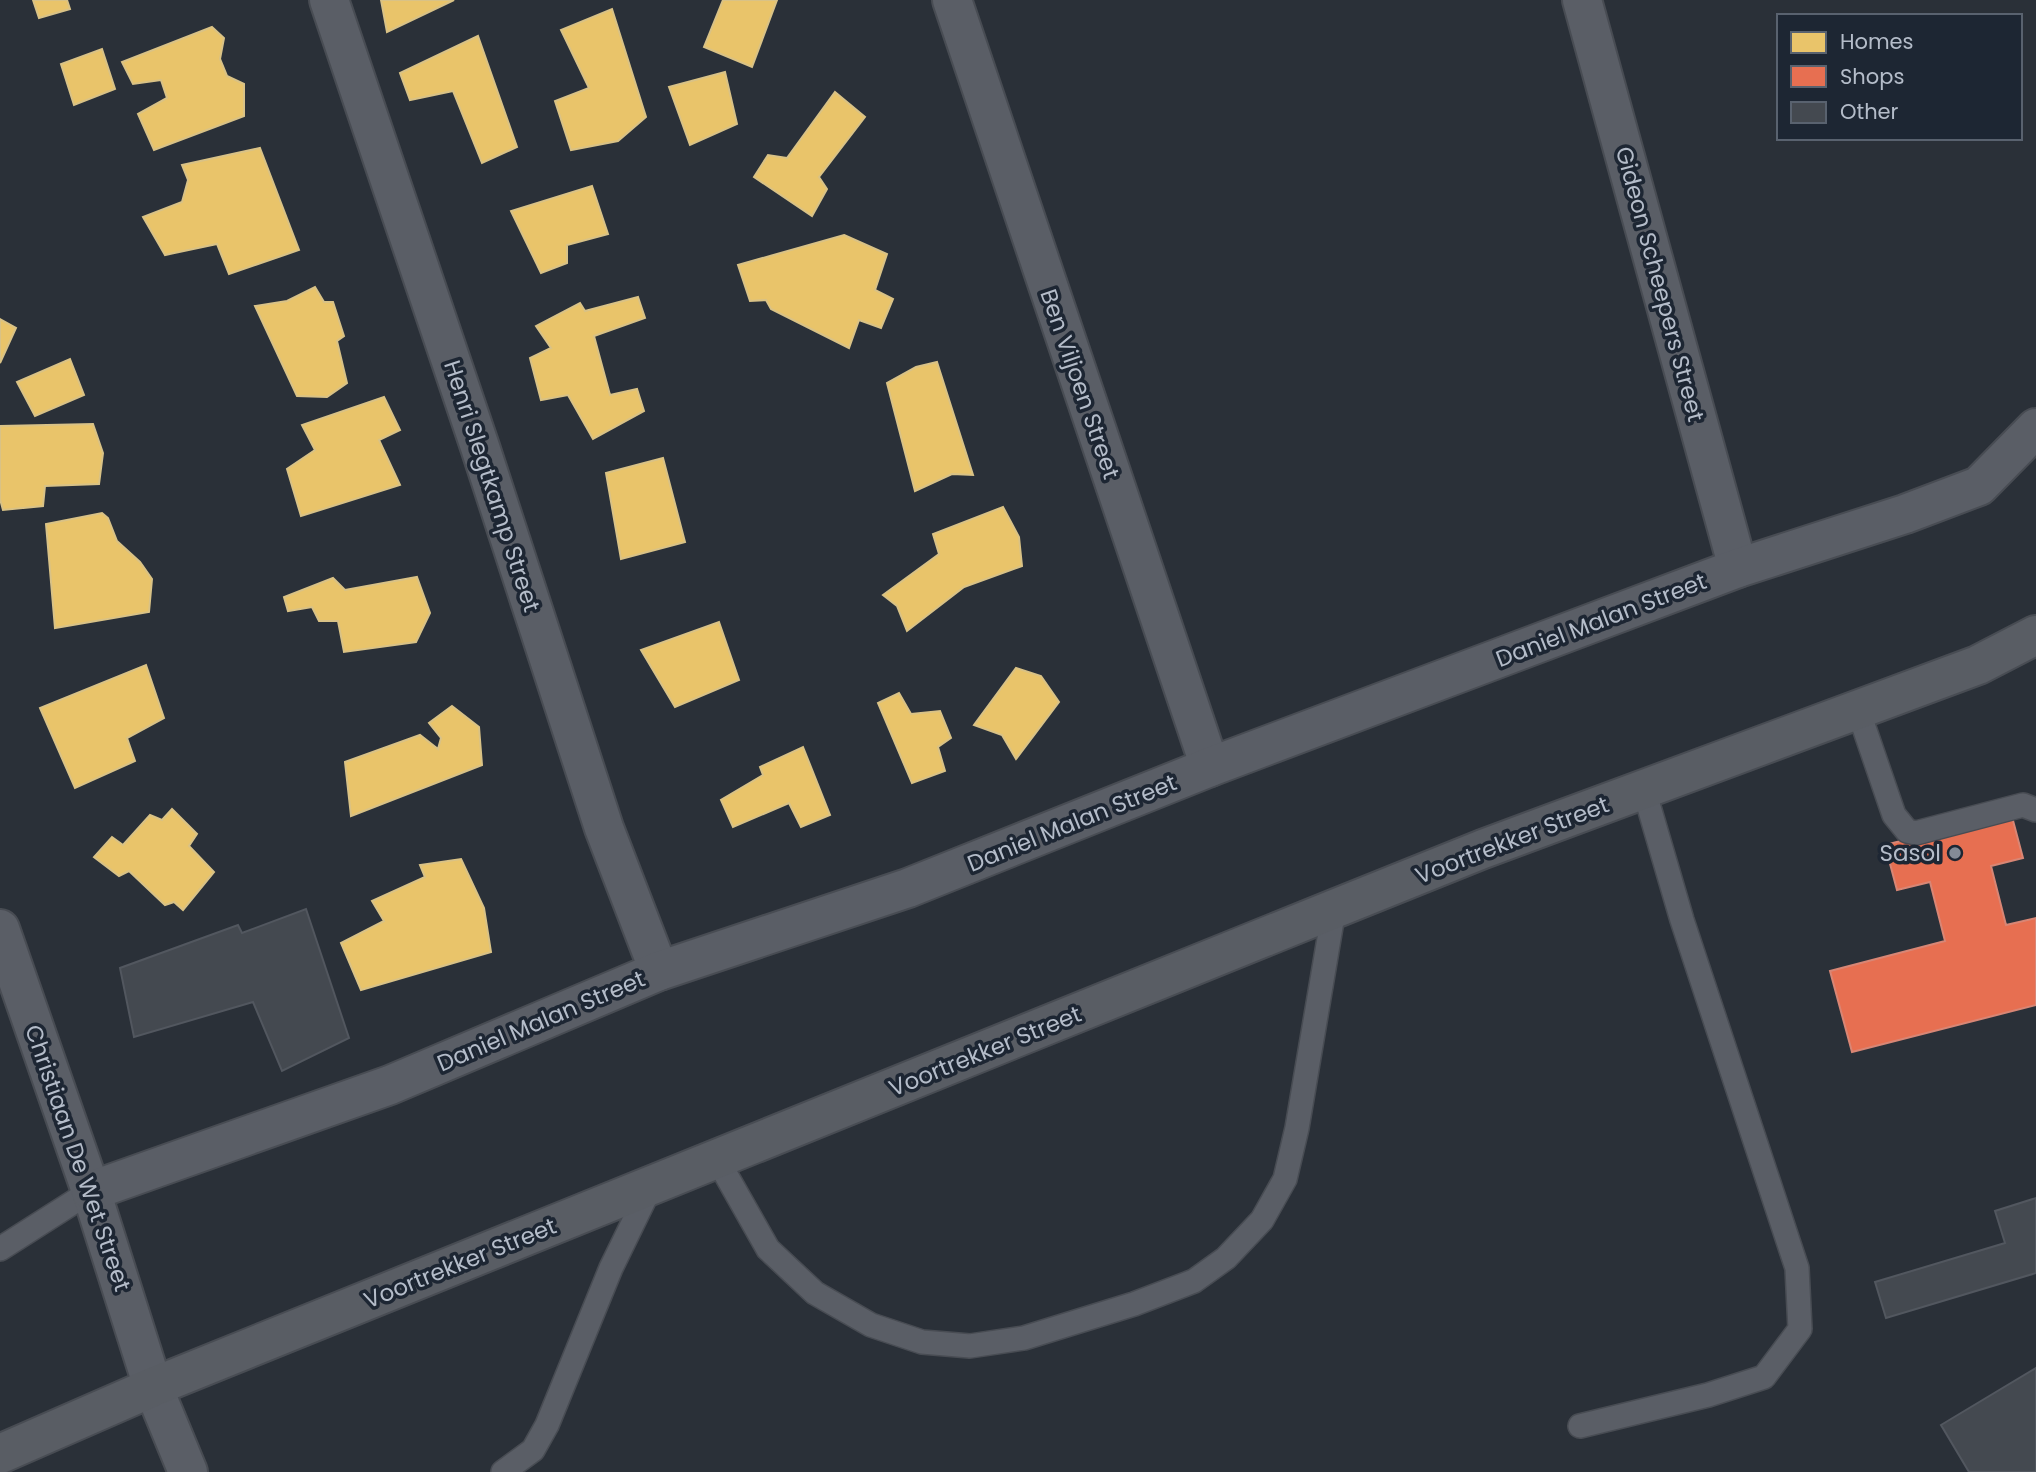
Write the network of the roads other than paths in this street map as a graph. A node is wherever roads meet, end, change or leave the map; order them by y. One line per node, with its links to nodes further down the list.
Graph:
1 (329, 0): 15 (street, Henri Slegtkamp Street)
2 (952, 0): 10 (street, Ben Viljoen Street)
3 (1582, 0): 5 (street, Gideon Scheepers Street)
4 (2036, 428): 5 (street, Daniel Malan Street)
5 (1738, 568): 10 (street, Daniel Malan Street)
6 (2036, 635): 8 (main road, Voortrekker Street)
7 (2036, 663): 8 (main road, Voortrekker Street)
8 (1978, 665): 9 (main road, Voortrekker Street)
9 (1858, 710): 11 (main road, Voortrekker Street); 12 (lane)
10 (1210, 768): 15 (street, Daniel Malan Street)
11 (1644, 790): 13 (main road, Voortrekker Street); 21 (lane)
12 (2036, 810)
13 (1334, 909): 16 (main road, Voortrekker Street); 16 (lane)
14 (0, 929): 18 (street, Christiaan De Wet Street)
15 (659, 971): 18 (street, Daniel Malan Street)
16 (717, 1159): 17 (main road, Voortrekker Street)
17 (652, 1186): 20 (main road, Voortrekker Street); 24 (lane)
18 (91, 1191): 19 (lane); 20 (street, Christiaan De Wet Street)
19 (0, 1249)
20 (153, 1387): 22 (main road, Voortrekker Street); 23 (street, Christiaan De Wet Street)
21 (1580, 1426)
22 (0, 1454)
23 (188, 1472)
24 (503, 1472)

